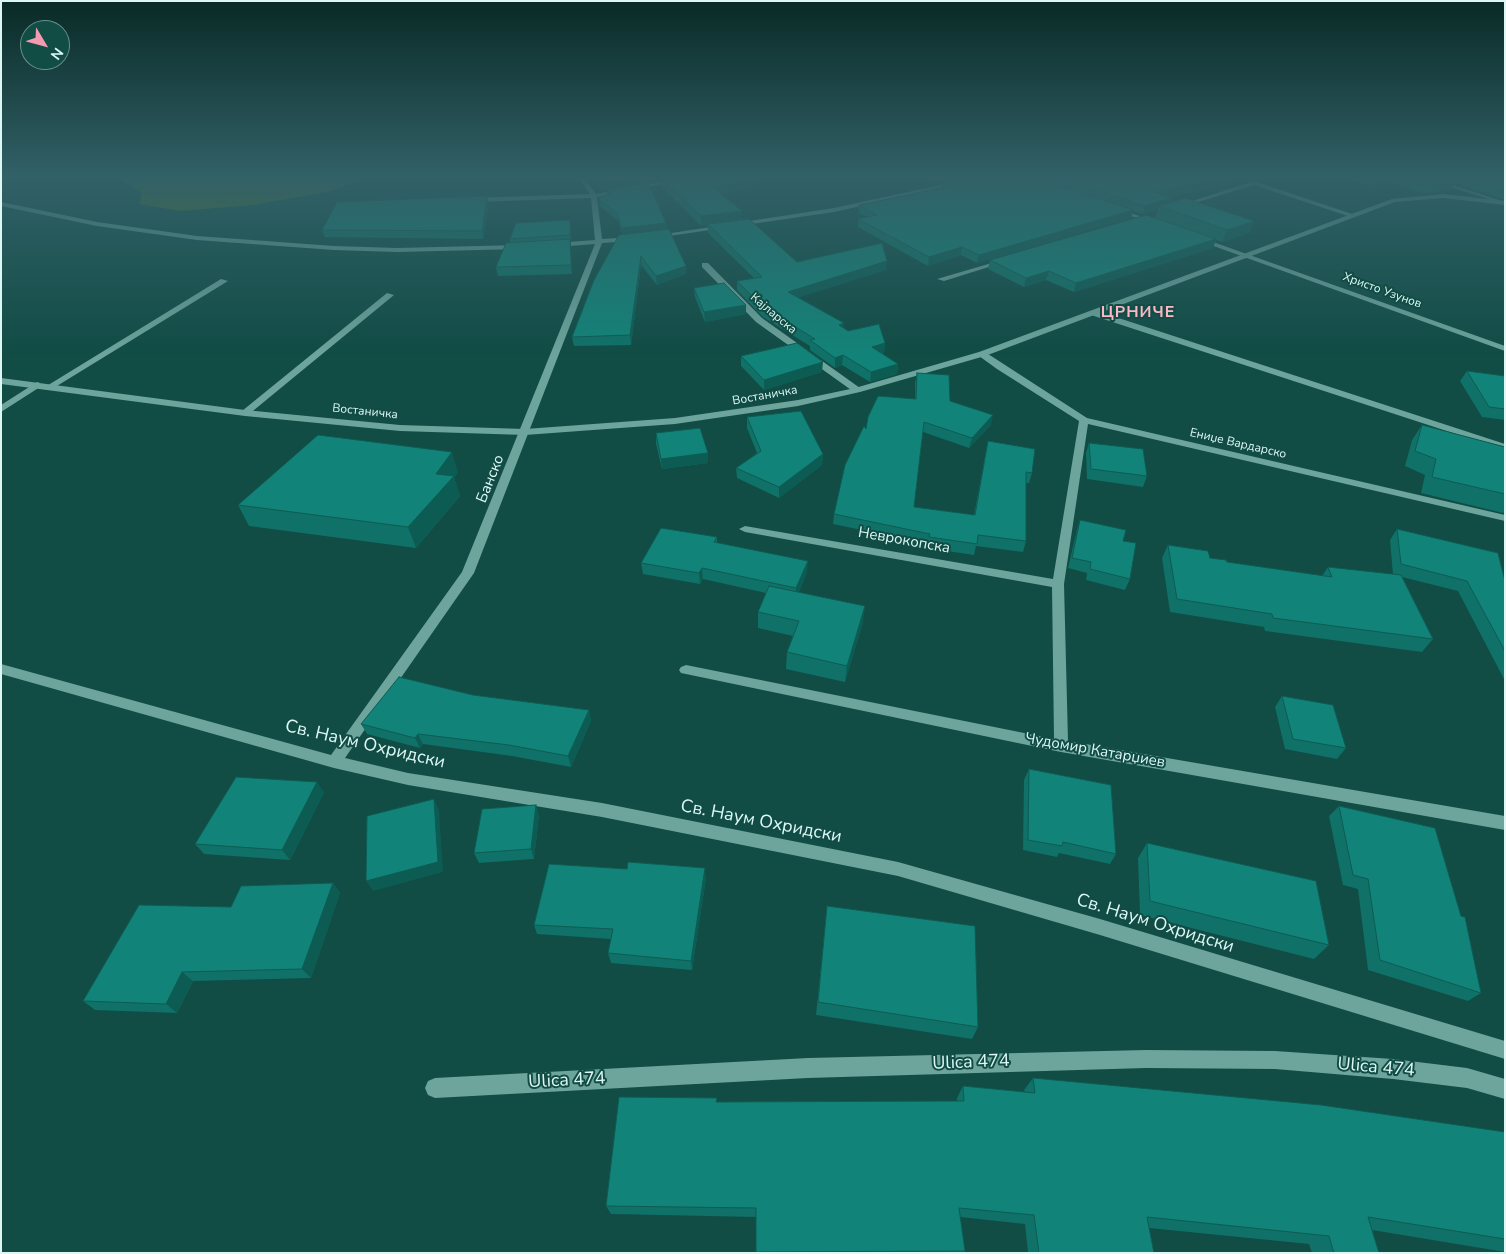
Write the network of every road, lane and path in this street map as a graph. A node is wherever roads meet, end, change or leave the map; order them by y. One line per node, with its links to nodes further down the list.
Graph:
1 (201, 238): 8 (street)
2 (599, 238): 6 (street, Банско)
3 (646, 238): 6 (street)
4 (1197, 238): 9 (street, Христо Узунов)
5 (1291, 238): 9 (street, Востаничка)
6 (599, 242): 7 (street); 25 (street, Банско)
7 (551, 245)
8 (532, 246)
9 (1246, 255): 15 (street, Востаничка); 16 (street, Христо Узунов)
10 (1014, 258): 12 (street)
11 (705, 265): 21 (street, Кајларска)
12 (941, 279)
13 (224, 281): 20 (street)
14 (390, 295): 23 (street)
15 (1094, 313): 17 (street, Востаничка); 26 (street)
16 (1505, 349)
17 (982, 354): 21 (street, Востаничка); 24 (street, Ениџе Вардарско)
18 (1, 381): 19 (street, Востаничка)
19 (36, 385): 20 (street, Востаничка); 22 (street)
20 (49, 387): 23 (street, Востаничка)
21 (857, 390): 25 (street, Востаничка)
22 (1, 408)
23 (244, 413): 25 (street, Востаничка)
24 (1084, 420): 27 (street, Ениџе Вардарско); 29 (street)
25 (525, 432): 33 (street, Банско)
26 (1505, 447)
27 (1505, 518)
28 (745, 530): 29 (street, Неврокопска)
29 (1058, 584): 32 (street)
30 (1, 669): 33 (street, Св. Наум Охридски)
31 (686, 670): 32 (street, Чудомир Катарџиев)
32 (1061, 746): 34 (street, Чудомир Катарџиев)
33 (334, 762): 35 (street, Св. Наум Охридски)
34 (1505, 823)
35 (1505, 1050)
36 (436, 1088): 37 (street, Ulica 474)
37 (1505, 1089)

